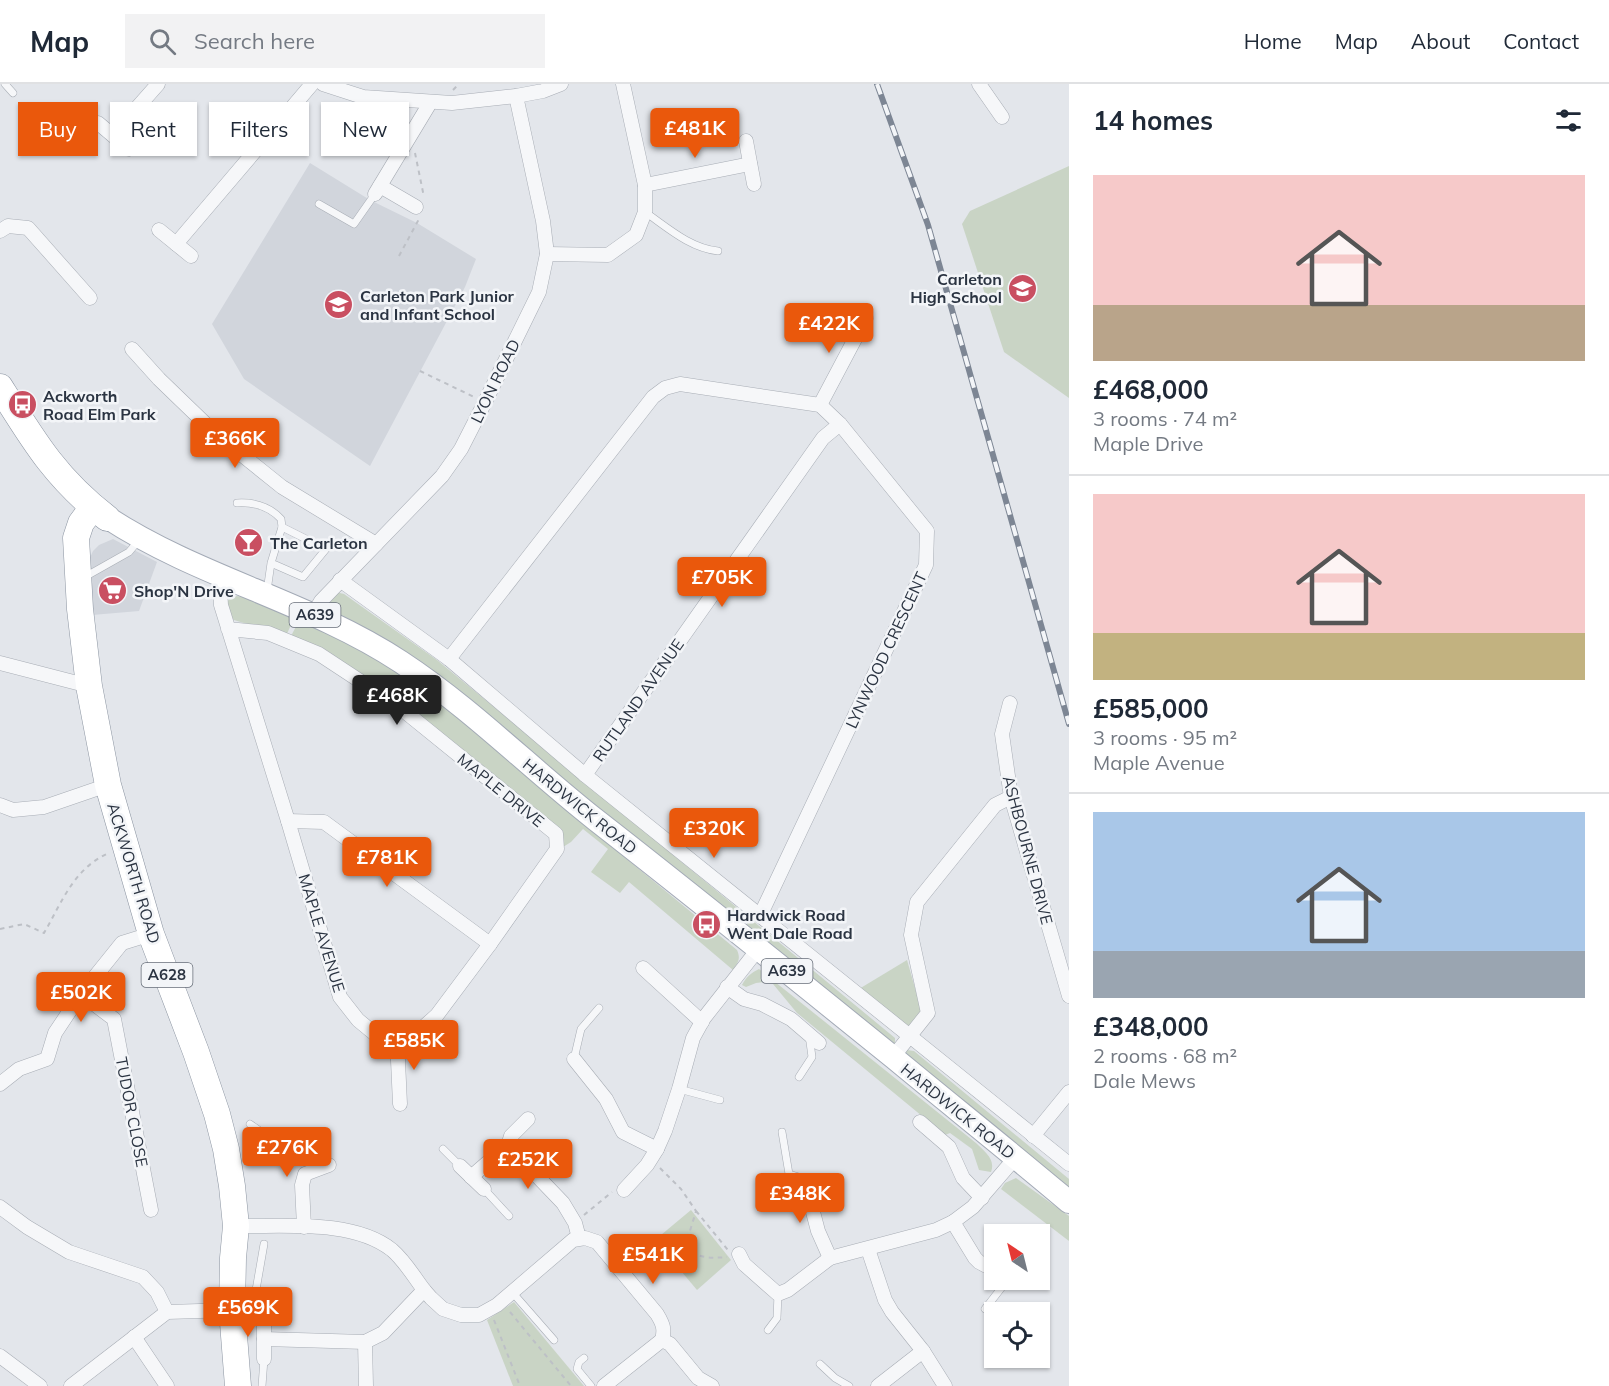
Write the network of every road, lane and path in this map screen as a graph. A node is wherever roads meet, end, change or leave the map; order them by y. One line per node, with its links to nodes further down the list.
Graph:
1 (5, 84): 9 (lane)
2 (158, 84): 11 (street)
3 (312, 84): 26 (street)
4 (323, 84): 8 (street)
5 (561, 84): 10 (street)
6 (623, 84): 19 (street)
7 (979, 84): 13 (street)
8 (341, 87): 12 (street)
9 (13, 93)
10 (516, 96): 12 (street); 28 (street, LYON ROAD)
11 (142, 102)
12 (430, 103): 20 (street)
13 (1002, 117)
14 (98, 123): 15 (street)
15 (110, 133)
16 (746, 141): 17 (street)
17 (750, 164): 18 (street); 19 (street)
18 (754, 184)
19 (645, 185): 23 (street)
20 (377, 190): 21 (lane); 22 (street)
21 (319, 204)
22 (416, 207)
23 (645, 212): 27 (lane); 28 (street)
24 (159, 230): 26 (street)
25 (0, 231): 30 (street)
26 (176, 244): 29 (street)
27 (718, 251)
28 (547, 254): 35 (street, LYON ROAD)
29 (191, 256)
30 (90, 298)
31 (866, 318): 36 (street)
32 (132, 349): 42 (street)
33 (420, 371): 35 (path)
34 (0, 387): 39 (highway, A639)
35 (485, 402): 42 (street, LYON ROAD)
36 (820, 405): 37 (street, LYNWOOD CRESCENT); 50 (street)
37 (840, 424): 54 (street, RUTLAND AVENUE); 60 (street, LYNWOOD CRESCENT)
38 (237, 503): 40 (lane)
39 (100, 513): 41 (main road, HARDWICK ROAD / A639); 44 (highway, ACKWORTH ROAD)
40 (282, 527): 43 (lane); 43 (lane)
41 (140, 538): 44 (lane); 45 (main road, HARDWICK ROAD / A639)
42 (376, 544): 46 (street, LYON ROAD)
43 (272, 563): 47 (lane)
44 (78, 570): 52 (highway, ACKWORTH ROAD / A628)
45 (222, 577): 47 (main road, HARDWICK ROAD / A639); 49 (street, MAPLE AVENUE)
46 (340, 580): 48 (street, LYON ROAD); 50 (street, HARDWICK ROAD)
47 (267, 596): 48 (main road, HARDWICK ROAD / A639)
48 (313, 615): 64 (main road, HARDWICK ROAD / A639)
49 (228, 629): 58 (street, MAPLE AVENUE); 63 (street, MAPLE DRIVE)
50 (449, 659): 54 (street, HARDWICK ROAD)
51 (0, 663): 52 (street)
52 (89, 686): 55 (highway, ACKWORTH ROAD / A628)
53 (1010, 703): 56 (street, ASHBOURNE DRIVE)
54 (585, 775): 60 (street, HARDWICK ROAD)
55 (108, 785): 57 (street); 59 (highway, ACKWORTH ROAD / A628)
56 (1011, 797): 68 (street, ASHBOURNE DRIVE); 71 (street)
57 (0, 805)
58 (288, 820): 63 (street); 73 (street, MAPLE AVENUE)
59 (126, 848): 61 (path); 62 (highway, ACKWORTH ROAD / A628)
60 (760, 916): 71 (street, HARDWICK ROAD)
61 (0, 929)
62 (151, 934): 67 (street); 108 (highway, ACKWORTH ROAD / A628)
63 (490, 944): 73 (street)
64 (759, 948): 66 (street); 74 (main road, HARDWICK ROAD / A639)
65 (643, 968): 70 (street)
66 (728, 987): 70 (street); 72 (street)
67 (81, 994): 77 (street); 103 (street, TUDOR CLOSE)
68 (1069, 996)
69 (599, 1008): 75 (lane)
70 (702, 1022): 78 (street)
71 (910, 1036): 74 (street); 86 (street, HARDWICK ROAD)
72 (814, 1038): 76 (lane)
73 (398, 1039): 81 (street)
74 (892, 1057): 90 (main road, HARDWICK ROAD / A639)
75 (574, 1059): 89 (street)
76 (799, 1077)
77 (0, 1084)
78 (679, 1089): 80 (lane); 89 (street)
79 (1069, 1092): 86 (street)
80 (720, 1100)
81 (400, 1104)
82 (528, 1119): 88 (street)
83 (920, 1122): 100 (street)
84 (250, 1124): 91 (lane)
85 (782, 1132): 97 (lane)
86 (1033, 1136): 92 (street, HARDWICK ROAD)
87 (443, 1149): 94 (lane)
88 (507, 1149): 96 (street); 107 (street)
89 (654, 1154): 99 (street); 104 (path)
90 (1016, 1157): 100 (street); 101 (main road, HARDWICK ROAD / A639)
91 (300, 1159): 95 (street)
92 (1069, 1164)
93 (329, 1165): 95 (street)
94 (460, 1166): 96 (street)
95 (305, 1174): 109 (street)
96 (471, 1177): 98 (street)
97 (812, 1181): 114 (street)
98 (484, 1189): 105 (lane)
99 (624, 1190): 107 (path)
100 (982, 1198): 106 (street)
101 (1069, 1202)
102 (0, 1207): 121 (street)
103 (151, 1210)
104 (696, 1211): 104 (path)
105 (509, 1216)
106 (953, 1222): 112 (street); 115 (street)
107 (575, 1223): 110 (street)
108 (236, 1226): 109 (street); 120 (highway, ACKWORTH ROAD / A628)
109 (304, 1227): 116 (street)
110 (579, 1238): 117 (street); 127 (street)
111 (264, 1244): 122 (lane)
112 (868, 1249): 114 (street); 129 (street)
113 (739, 1254): 118 (street)
114 (830, 1258): 118 (street)
115 (984, 1265)
116 (424, 1290): 119 (street); 128 (street)
117 (512, 1292): 119 (street); 126 (lane)
118 (778, 1294): 123 (lane)
119 (495, 1305): 140 (path); 141 (path)
120 (232, 1310): 121 (street); 137 (highway, ACKWORTH ROAD / A628)
121 (167, 1312): 124 (street)
122 (264, 1317): 125 (street)
123 (768, 1330)
124 (134, 1337): 135 (street); 136 (street)
125 (264, 1339): 128 (street); 132 (street)
126 (554, 1340)
127 (662, 1340): 143 (street); 144 (street)
128 (365, 1342): 139 (street)
129 (923, 1351): 146 (street); 147 (street)
130 (0, 1356): 134 (street)
131 (584, 1358): 142 (lane)
132 (264, 1359): 138 (lane)
133 (820, 1364): 145 (lane)
134 (40, 1386)
135 (71, 1386)
136 (167, 1386)
137 (238, 1386)
138 (262, 1386)
139 (366, 1386)
140 (520, 1386)
141 (571, 1386)
142 (591, 1386)
143 (604, 1386)
144 (712, 1386)
145 (849, 1386)
146 (878, 1386)
147 (945, 1386)

